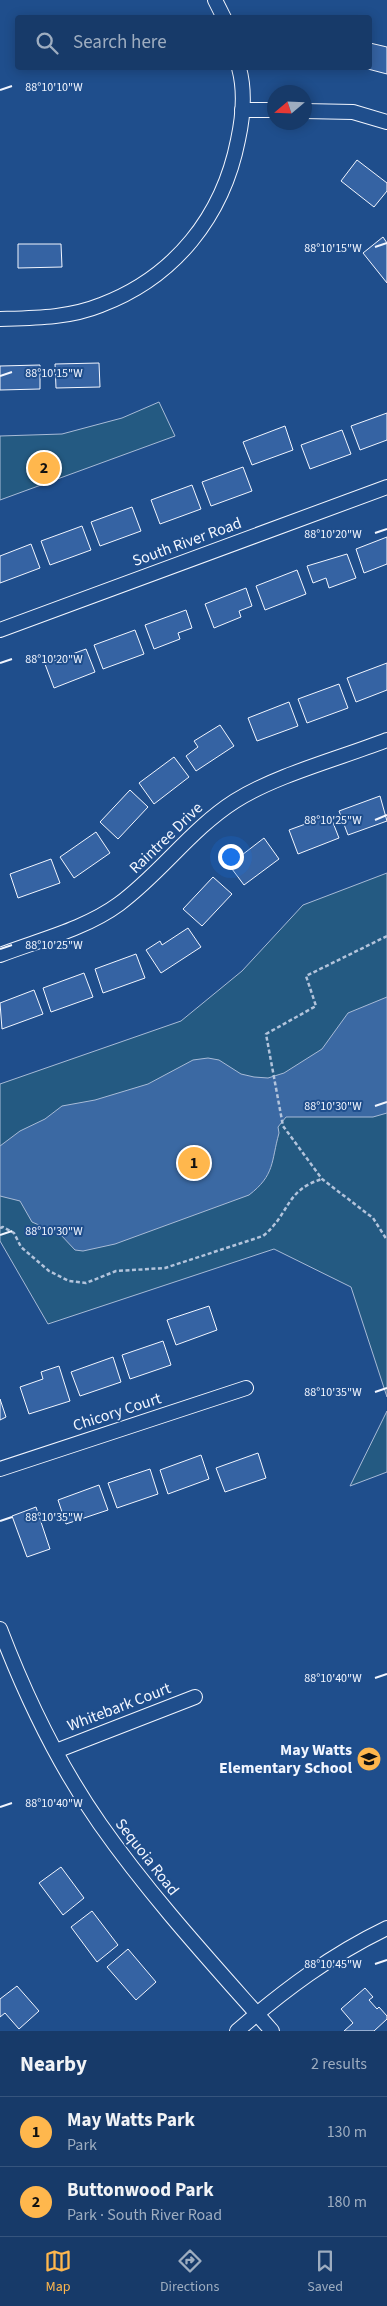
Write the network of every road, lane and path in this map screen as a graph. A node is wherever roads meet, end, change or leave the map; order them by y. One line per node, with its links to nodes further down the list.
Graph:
1 (215, 0): 2 (street)
2 (222, 15)
3 (239, 70): 4 (street)
4 (242, 110): 5 (street); 8 (street)
5 (267, 110)
6 (312, 111): 7 (street)
7 (387, 122)
8 (0, 319)
9 (387, 488): 10 (street, South River Road)
10 (0, 630)
11 (387, 740): 13 (street, Raintree Drive)
12 (387, 936): 14 (path)
13 (0, 954)
14 (322, 1179): 15 (path); 16 (path)
15 (0, 1228)
16 (387, 1240)
17 (246, 1388): 18 (street, Chicory Court)
18 (0, 1469)
19 (0, 1628): 21 (street, Sequoia Road)
20 (195, 1697): 21 (street, Whitebark Court)
21 (56, 1751): 23 (street, Sequoia Road)
22 (387, 1928): 23 (street)
23 (257, 2014): 24 (street); 25 (street, Sequoia Road)
24 (237, 2031)
25 (272, 2031)

